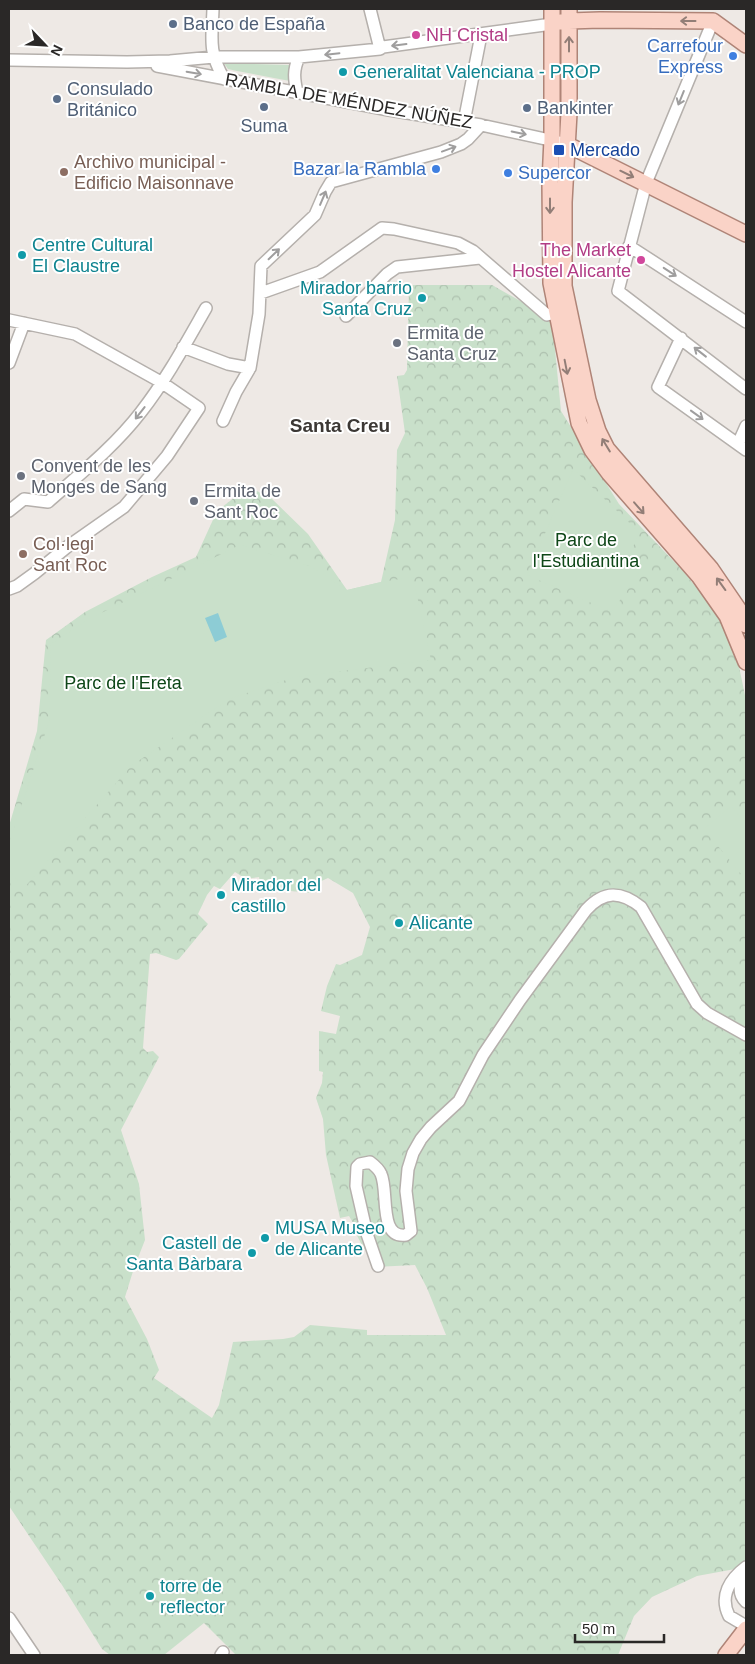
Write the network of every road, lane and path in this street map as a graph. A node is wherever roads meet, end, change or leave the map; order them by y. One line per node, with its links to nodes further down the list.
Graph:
1 (213, 9): 10 (street)
2 (370, 9): 9 (street)
3 (552, 9): 6 (main road)
4 (569, 15): 5 (main road, one-way to 4); 6 (main road); 19 (main road, one-way to 4)
5 (713, 21): 8 (main road); 20 (street, one-way to 20)
6 (552, 24): 7 (street, RAMBLA DE MÉNDEZ NÚÑEZ); 18 (main road)
7 (481, 35): 9 (street, RAMBLA DE MÉNDEZ NÚÑEZ, one-way to 9); 16 (street)
8 (746, 45)
9 (380, 49): 11 (street, RAMBLA DE MÉNDEZ NÚÑEZ, one-way to 11)
10 (214, 57): 11 (street, RAMBLA DE MÉNDEZ NÚÑEZ); 13 (street, RAMBLA DE MÉNDEZ NÚÑEZ); 14 (street)
11 (299, 57): 15 (street)
12 (9, 60): 13 (street, RAMBLA DE MÉNDEZ NÚÑEZ)
13 (128, 61): 14 (street, RAMBLA DE MÉNDEZ NÚÑEZ, one-way to 14)
14 (224, 79): 15 (street, RAMBLA DE MÉNDEZ NÚÑEZ)
15 (298, 92): 16 (street, RAMBLA DE MÉNDEZ NÚÑEZ)
16 (464, 122): 17 (street, RAMBLA DE MÉNDEZ NÚÑEZ)
17 (481, 125): 18 (street, RAMBLA DE MÉNDEZ NÚÑEZ, one-way to 18); 24 (street, one-way to 17)
18 (552, 139): 19 (street, RAMBLA DE MÉNDEZ NÚÑEZ); 26 (main road, one-way to 26)
19 (568, 145): 20 (main road, one-way to 20); 42 (main road, one-way to 19)
20 (646, 183): 21 (main road); 22 (street)
21 (746, 234)
22 (629, 246): 29 (street, one-way to 29); 31 (street)
23 (480, 258): 24 (street); 26 (street); 27 (street)
24 (261, 293): 34 (street)
25 (206, 308): 32 (street)
26 (556, 314): 43 (main road, one-way to 43)
27 (346, 316)
28 (9, 320): 30 (street)
29 (746, 322)
30 (24, 323): 33 (street); 35 (street)
31 (681, 338): 36 (street, one-way to 31); 39 (street, one-way to 39)
32 (183, 346): 34 (street); 35 (street)
33 (9, 363)
34 (250, 368): 37 (street)
35 (162, 382): 40 (street, one-way to 40); 41 (street)
36 (746, 389)
37 (222, 421)
38 (746, 426): 39 (street)
39 (742, 447)
40 (9, 511)
41 (9, 589)
42 (746, 625)
43 (746, 662)
44 (746, 1035): 45 (street)
45 (378, 1266)
46 (746, 1567): 47 (street); 49 (street)
47 (746, 1602)
48 (9, 1618): 50 (street)
49 (746, 1627): 51 (main road)
50 (34, 1655)
51 (726, 1655)

